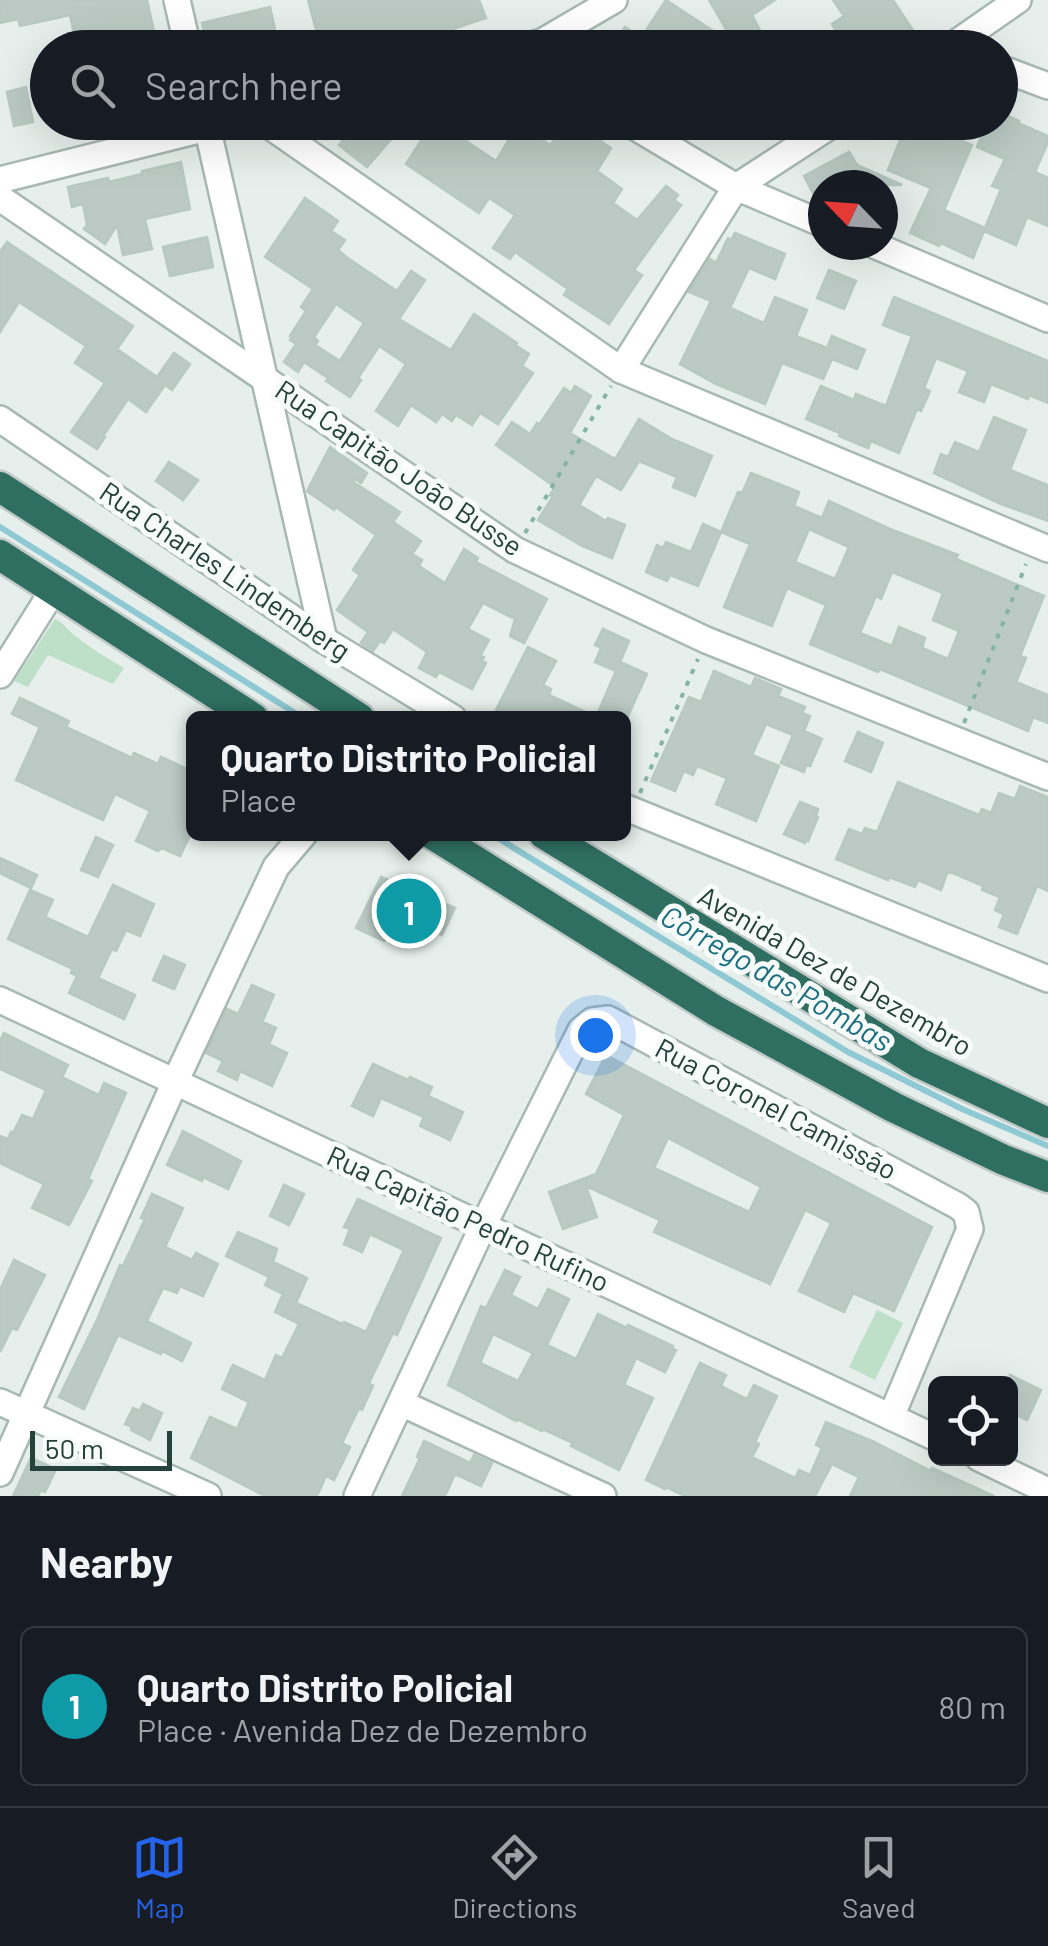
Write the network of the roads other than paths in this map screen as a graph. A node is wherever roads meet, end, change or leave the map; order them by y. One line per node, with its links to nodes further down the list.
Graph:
1 (177, 0): 4 (street)
2 (614, 0): 5 (street)
3 (1018, 0): 6 (street)
4 (184, 30)
5 (563, 30)
6 (975, 30)
7 (1018, 75): 8 (street)
8 (1048, 86)
9 (156, 140): 14 (street)
10 (218, 140): 21 (street)
11 (290, 140): 20 (street)
12 (658, 140): 15 (street)
13 (808, 140): 15 (street)
14 (0, 180)
15 (736, 187): 17 (street); 20 (street)
16 (0, 198): 21 (street, Rua Capitão João Busse)
17 (808, 218)
18 (898, 255): 19 (street)
19 (1048, 319)
20 (620, 370): 24 (street)
21 (262, 376): 27 (street); 32 (street, Rua Capitão João Busse)
22 (0, 419): 27 (street, Rua Charles Lindemberg)
23 (0, 487): 30 (highway)
24 (1041, 546)
25 (0, 555): 26 (highway)
26 (54, 589): 28 (street); 29 (highway)
27 (324, 640): 31 (street, Rua Charles Lindemberg)
28 (0, 675)
29 (240, 711)
30 (348, 711)
31 (441, 711)
32 (1048, 777)
33 (631, 810): 39 (street)
34 (282, 841): 38 (street)
35 (298, 841): 38 (street)
36 (443, 841): 43 (highway)
37 (555, 841): 42 (highway, Avenida Dez de Dezembro)
38 (276, 868): 41 (street)
39 (1048, 978)
40 (0, 1000): 41 (street, Rua Capitão Pedro Rufino)
41 (176, 1082): 44 (street, Rua Capitão Pedro Rufino); 47 (street)
42 (1048, 1123)
43 (1048, 1177)
44 (483, 1226): 46 (street, Rua Coronel Camissão); 48 (street, Rua Capitão Pedro Rufino); 48 (street, Rua Coronel Camissão)
45 (0, 1402): 47 (street)
46 (400, 1403): 54 (street, Rua Coronel Camissão); 55 (street)
47 (28, 1414): 51 (street); 53 (street)
48 (891, 1418): 49 (street, Rua Capitão Pedro Rufino)
49 (928, 1434)
50 (995, 1466): 52 (street)
51 (0, 1473)
52 (1048, 1491)
53 (208, 1496)
54 (357, 1496)
55 (603, 1496)

